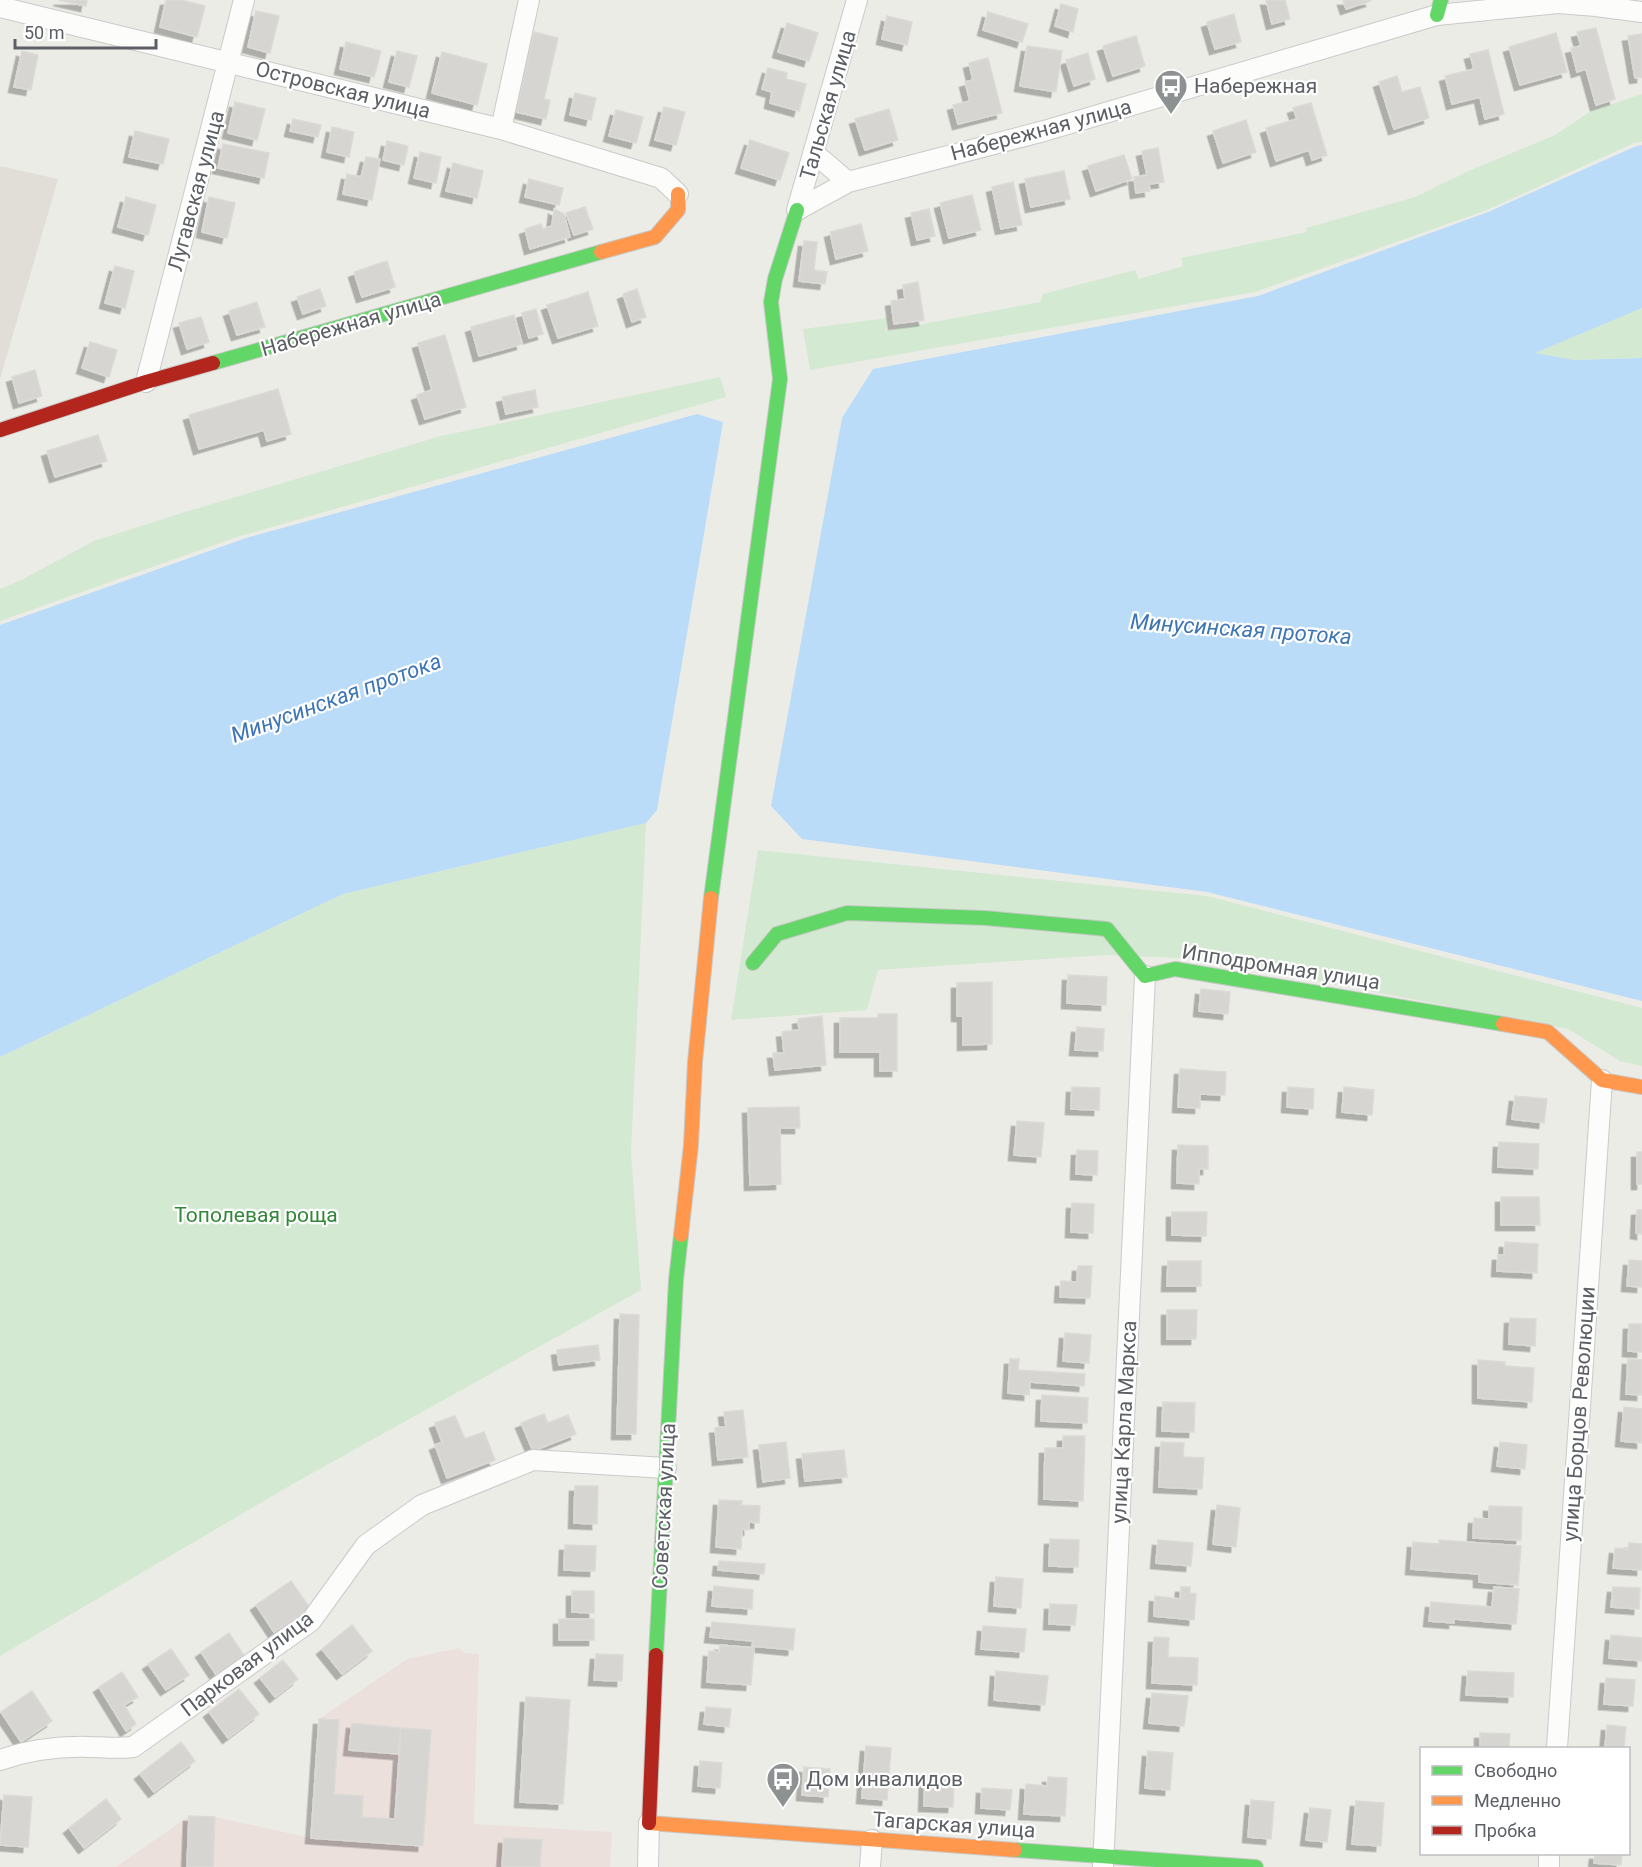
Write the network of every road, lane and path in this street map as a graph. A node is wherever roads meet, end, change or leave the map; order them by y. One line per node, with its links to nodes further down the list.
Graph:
1 (244, 0): 7 (street, Лугавская улица)
2 (529, 0): 8 (street)
3 (857, 0): 9 (street, Тальская улица)
4 (0, 7): 7 (street, Островская улица)
5 (1439, 7): 6 (street, Набережная улица); 10 (street, Набережная улица)
6 (1642, 12)
7 (230, 62): 8 (street, Островская улица); 13 (street, Лугавская улица)
8 (501, 129): 11 (street, Островская улица)
9 (814, 153): 10 (street); 12 (street, Тальская улица)
10 (848, 182): 12 (street, Набережная улица)
11 (678, 194): 13 (street, Набережная улица)
12 (797, 210): 19 (street, Советская улица)
13 (146, 382): 14 (street, Набережная улица)
14 (0, 430)
15 (753, 963): 16 (street)
16 (1145, 976): 17 (street, Ипподромная улица); 24 (street, улица Карла Маркса)
17 (1602, 1080): 18 (street); 20 (street, улица Борцов Революции)
18 (1642, 1087)
19 (666, 1468): 21 (street, Парковая улица); 22 (street, Советская улица)
20 (1557, 1747)
21 (0, 1760)
22 (649, 1823): 23 (street, Тагарская улица); 25 (street, Советская улица)
23 (872, 1840): 24 (street, Тагарская улица); 26 (street)
24 (1104, 1862): 27 (street, Тагарская улица)
25 (648, 1867)
26 (870, 1867)
27 (1256, 1867)

